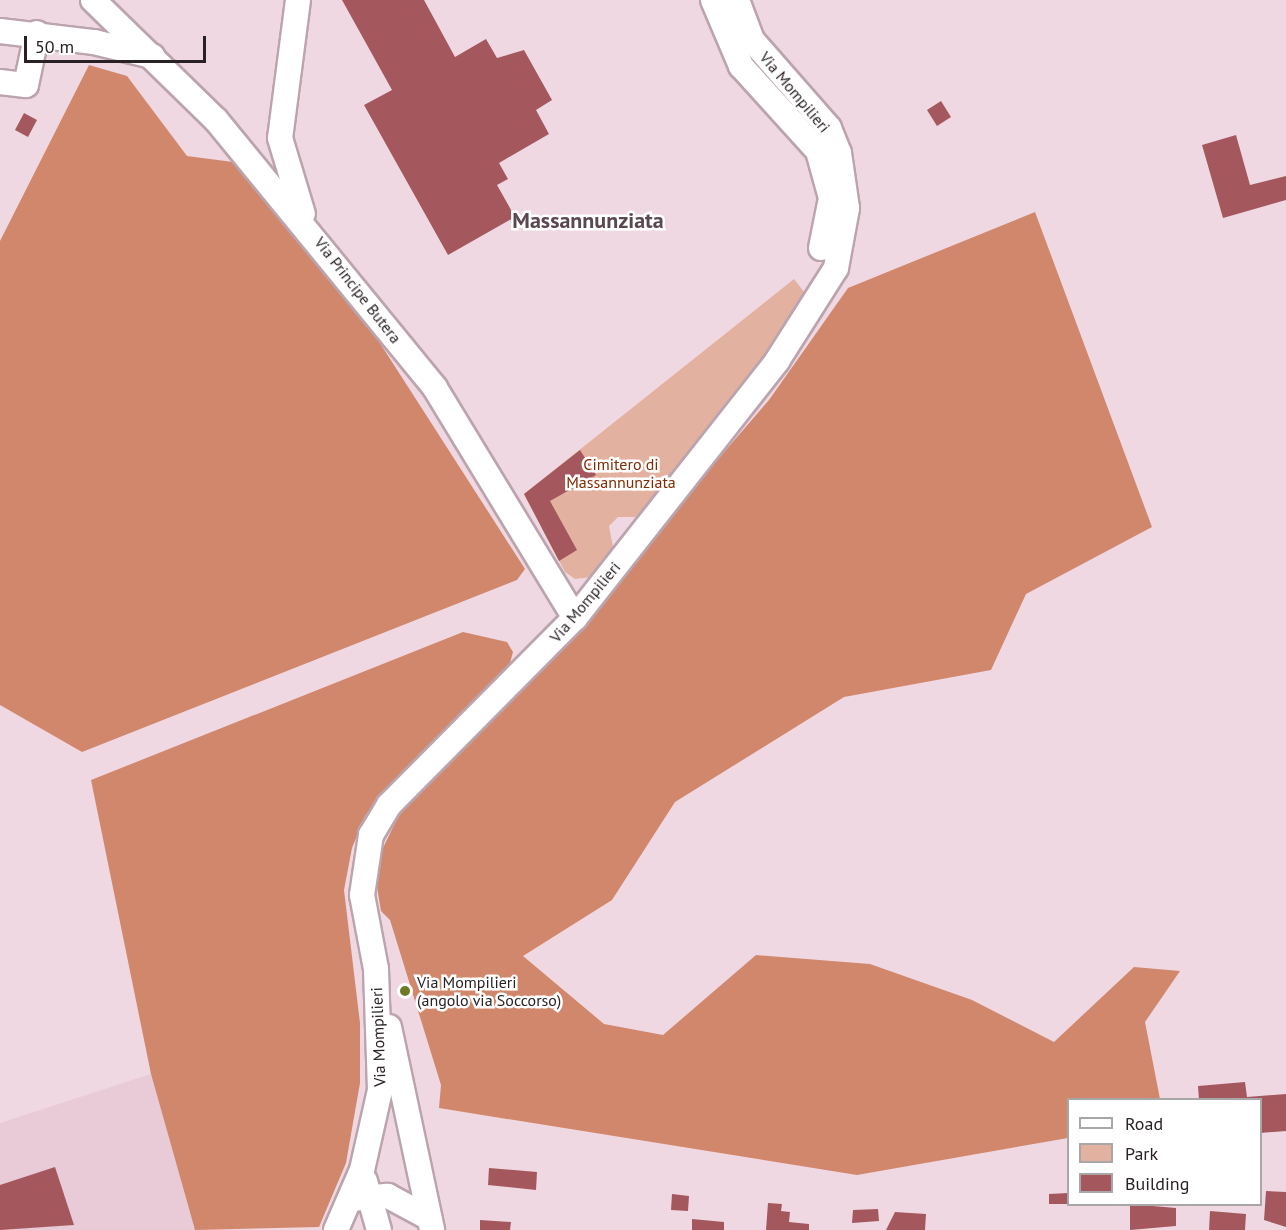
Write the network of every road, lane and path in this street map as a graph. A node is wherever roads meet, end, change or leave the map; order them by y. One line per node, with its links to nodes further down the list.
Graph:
1 (93, 0): 7 (street, Via Principe Butera)
2 (298, 0): 9 (street)
3 (713, 0): 10 (street)
4 (737, 0): 11 (street, Via Mompilieri)
5 (0, 31): 6 (street)
6 (37, 33): 7 (street); 8 (street)
7 (152, 56): 9 (street, Via Principe Butera)
8 (0, 82)
9 (305, 222): 11 (street, Via Principe Butera)
10 (821, 248)
11 (575, 618): 12 (street, Via Mompilieri)
12 (376, 969): 13 (street, Via Mompilieri); 14 (street)
13 (360, 1197): 14 (street); 15 (street); 16 (street)
14 (430, 1224)
15 (336, 1230)
16 (379, 1230)

